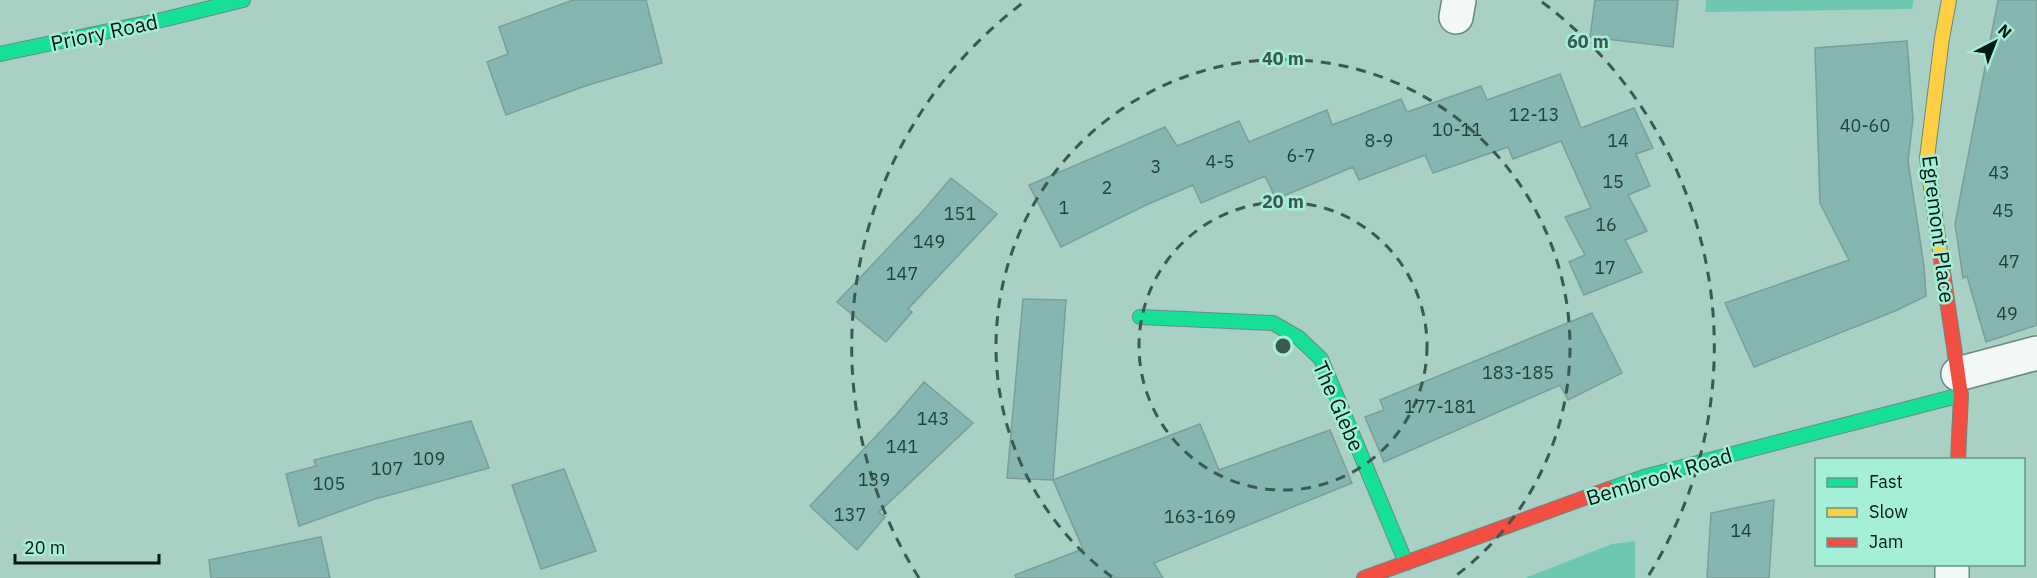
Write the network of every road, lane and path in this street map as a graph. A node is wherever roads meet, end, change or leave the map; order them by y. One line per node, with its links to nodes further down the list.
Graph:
1 (243, 0): 3 (street, Priory Road)
2 (1949, 0): 6 (street, Egremont Place)
3 (0, 54)
4 (1140, 317): 8 (street, The Glebe)
5 (2037, 353): 6 (street)
6 (1960, 385): 7 (street, Egremont Place); 8 (street, Bembrook Road)
7 (1958, 458)
8 (1406, 563): 9 (street, Bembrook Road)
9 (1364, 578)

